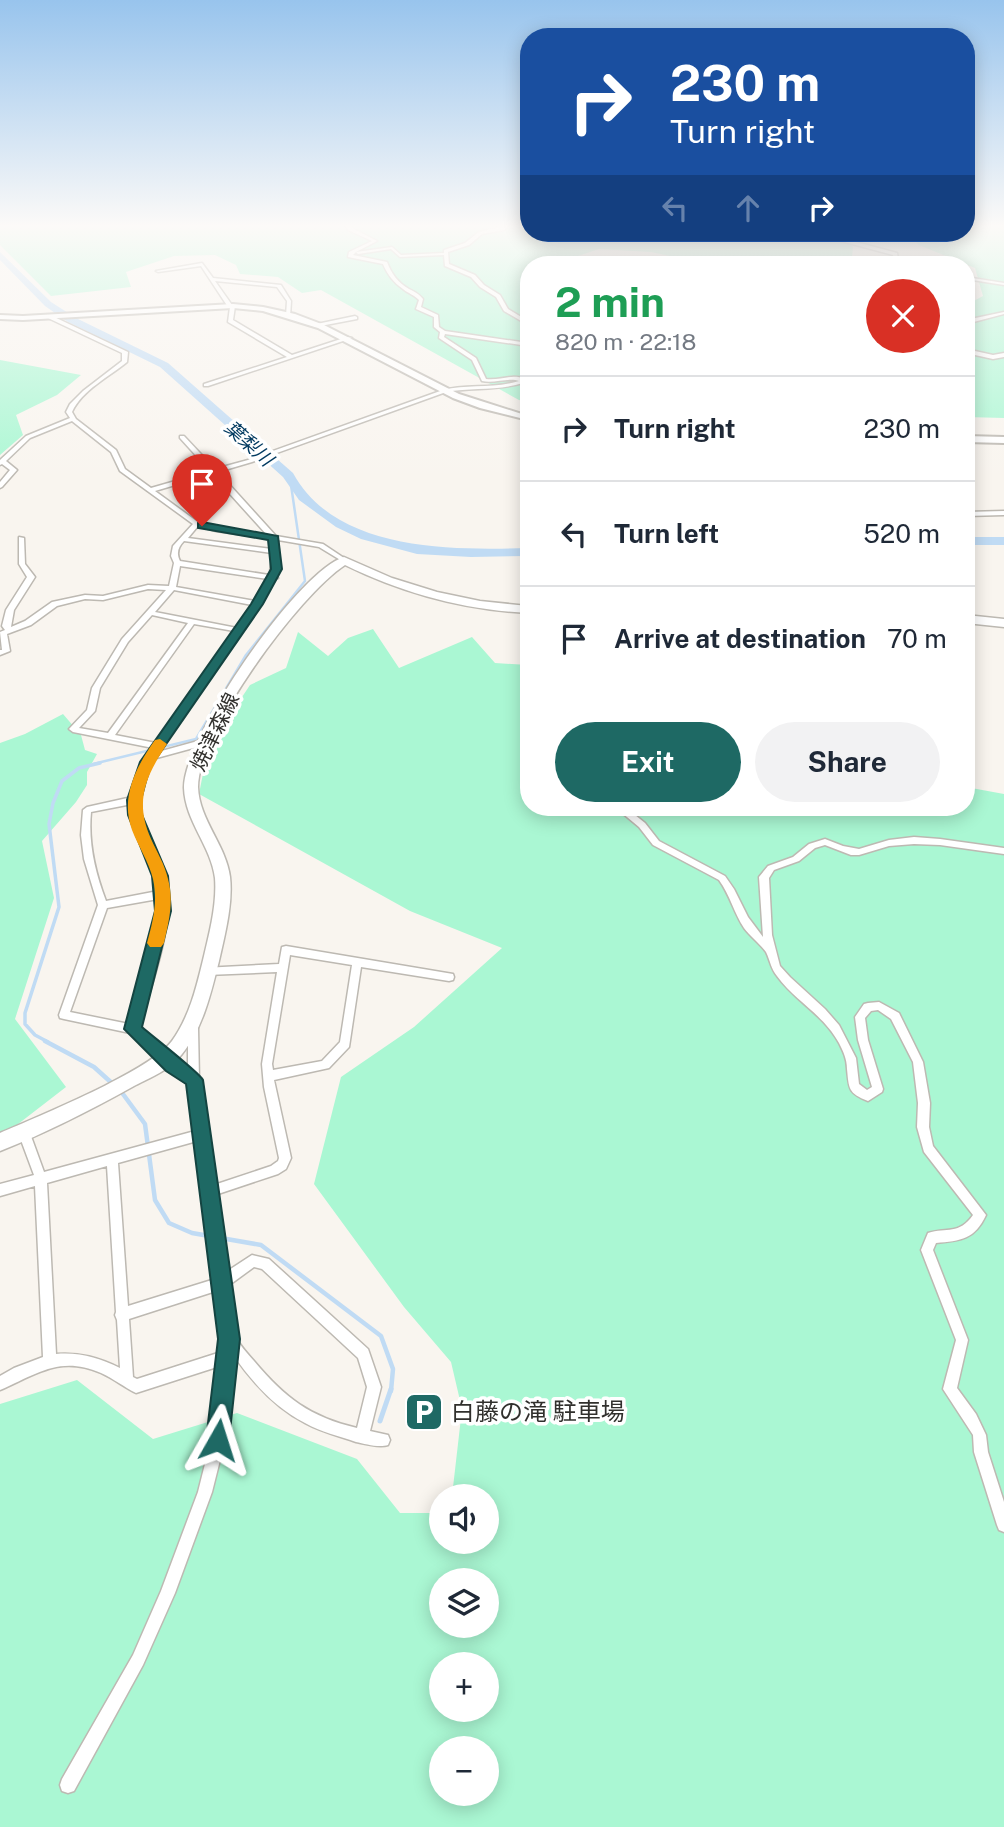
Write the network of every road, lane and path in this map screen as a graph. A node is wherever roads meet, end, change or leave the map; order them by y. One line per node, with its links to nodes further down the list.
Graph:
1 (152, 310): 8 (main road)
2 (231, 310): 20 (street)
3 (268, 310): 9 (main road)
4 (288, 310): 9 (street)
5 (423, 310): 15 (street)
6 (1004, 313): 12 (street)
7 (321, 315): 13 (street)
8 (52, 316): 10 (main road); 26 (street)
9 (288, 316): 14 (main road)
10 (0, 317)
11 (355, 318): 13 (street)
12 (975, 320)
13 (326, 321): 14 (street)
14 (315, 325): 16 (main road)
15 (443, 332): 17 (street); 21 (street)
16 (349, 338): 20 (street); 24 (main road)
17 (520, 343)
18 (975, 353): 19 (street)
19 (1004, 355)
20 (290, 357): 23 (street)
21 (520, 378)
22 (520, 382): 24 (street)
23 (206, 385)
24 (445, 391): 25 (main road); 31 (street)
25 (520, 416)
26 (73, 419): 30 (street); 33 (street)
27 (182, 437): 31 (street)
28 (975, 439): 29 (main road)
29 (1004, 440)
30 (1, 462): 32 (street)
31 (215, 471): 33 (street); 38 (street)
32 (0, 486)
33 (151, 490): 36 (street)
34 (1004, 513): 35 (street)
35 (975, 514)
36 (197, 524): 38 (street); 39 (street)
37 (21, 538): 52 (street)
38 (274, 538): 40 (street); 41 (street)
39 (182, 539): 40 (street); 42 (street)
40 (275, 552): 43 (street)
41 (344, 560): 46 (main road); 55 (main road, 焼津森線)
42 (177, 563): 43 (street); 44 (street)
43 (274, 578): 45 (street)
44 (172, 589): 45 (street); 47 (street); 52 (street)
45 (257, 604): 51 (street)
46 (520, 610)
47 (150, 613): 49 (street); 54 (street)
48 (975, 620): 50 (main road)
49 (192, 622): 51 (street); 54 (street)
50 (1004, 623)
51 (238, 630): 56 (street)
52 (9, 631): 53 (street)
53 (0, 653)
54 (110, 736): 56 (street)
55 (205, 742): 57 (street); 66 (main road, 焼津森線)
56 (158, 746): 57 (street)
57 (151, 757): 58 (street)
58 (134, 800): 61 (street); 62 (street)
59 (630, 816): 63 (street)
60 (1004, 851): 63 (street)
61 (163, 894): 62 (street); 69 (street)
62 (103, 905): 69 (street)
63 (770, 950): 89 (street)
64 (357, 962): 65 (street); 67 (street); 71 (street)
65 (284, 968): 66 (street); 71 (street)
66 (207, 971): 68 (main road, 焼津森線)
67 (449, 977)
68 (194, 1017): 70 (main road, 焼津森線); 72 (street)
69 (133, 1029): 70 (street)
70 (166, 1060): 72 (street); 73 (main road, 焼津森線)
71 (269, 1076): 79 (street)
72 (194, 1080): 74 (street)
73 (24, 1132): 75 (main road, 焼津森線); 77 (street)
74 (200, 1135): 76 (street); 79 (street)
75 (0, 1142)
76 (112, 1158): 77 (street); 81 (street)
77 (41, 1179): 78 (street); 84 (street)
78 (0, 1191)
79 (209, 1192): 80 (street)
80 (222, 1283): 81 (street); 82 (street); 87 (street)
81 (121, 1315): 85 (street)
82 (229, 1339): 83 (street); 87 (street)
83 (226, 1357): 85 (street); 90 (street)
84 (50, 1359): 85 (street); 86 (street)
85 (127, 1379)
86 (0, 1383)
87 (362, 1437): 88 (street)
88 (383, 1440)
89 (1004, 1525)
90 (68, 1785)

